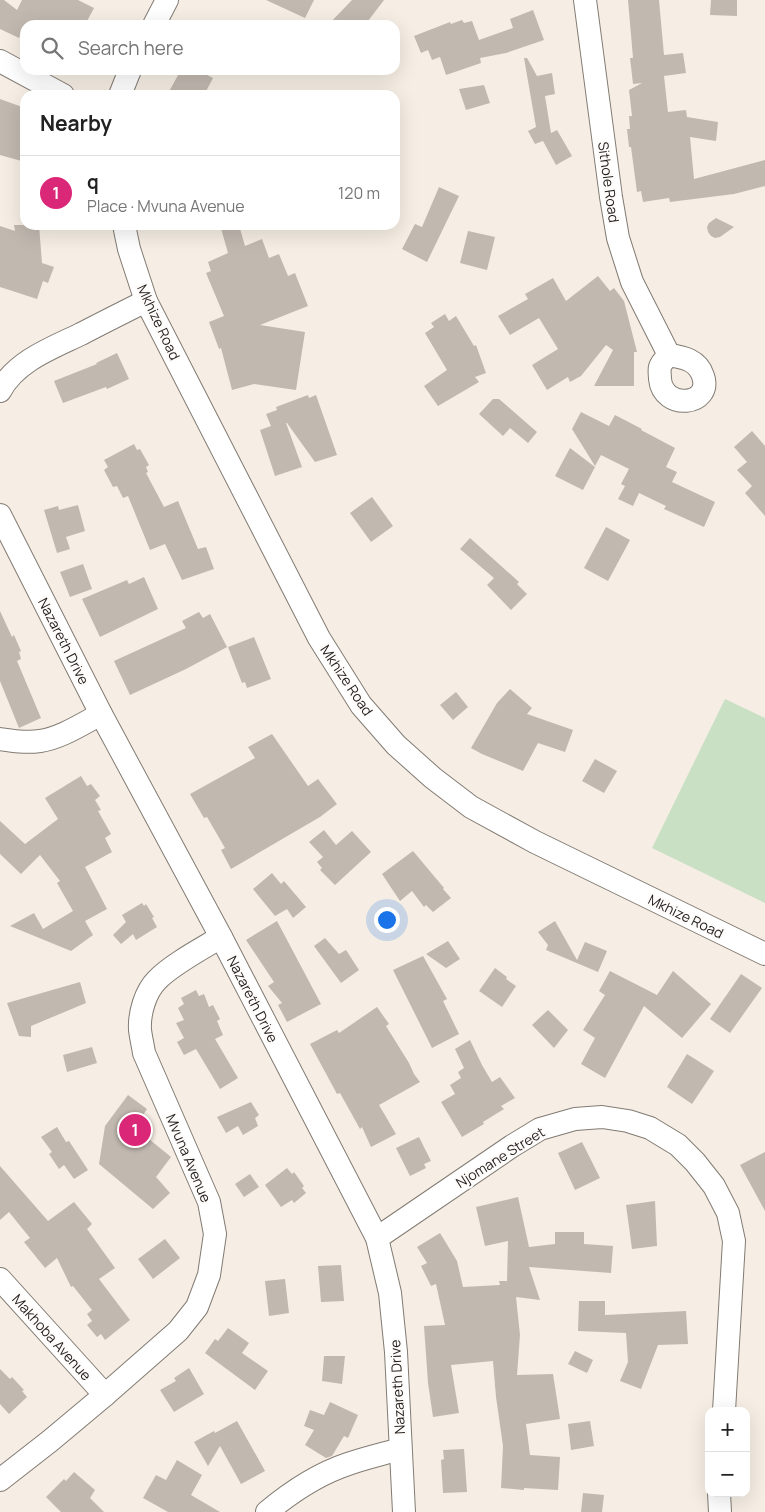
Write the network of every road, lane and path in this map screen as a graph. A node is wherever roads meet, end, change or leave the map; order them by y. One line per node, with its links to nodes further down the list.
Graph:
1 (167, 0): 3 (street)
2 (585, 0): 12 (street, Sithole Road)
3 (157, 20)
4 (0, 61): 5 (street)
5 (20, 72)
6 (26, 75): 8 (street)
7 (128, 75): 9 (street)
8 (54, 90)
9 (122, 90)
10 (125, 230): 11 (street, Mkhize Road)
11 (146, 301): 13 (street); 18 (street, Mkhize Road)
12 (669, 355)
13 (0, 391)
14 (0, 516): 15 (street, Nazareth Drive)
15 (101, 714): 16 (street); 17 (street, Nazareth Drive)
16 (0, 739)
17 (221, 937): 19 (street, Nazareth Drive); 21 (street, Mvuna Avenue)
18 (765, 954)
19 (377, 1238): 22 (street, Njomane Street); 23 (street, Nazareth Drive)
20 (0, 1279): 21 (street, Makhoba Avenue)
21 (105, 1396): 24 (street, Mvuna Avenue)
22 (724, 1407)
23 (400, 1449): 26 (street); 27 (street, Nazareth Drive)
24 (0, 1480)
25 (719, 1497): 28 (street)
26 (267, 1512)
27 (404, 1512)
28 (720, 1512)

